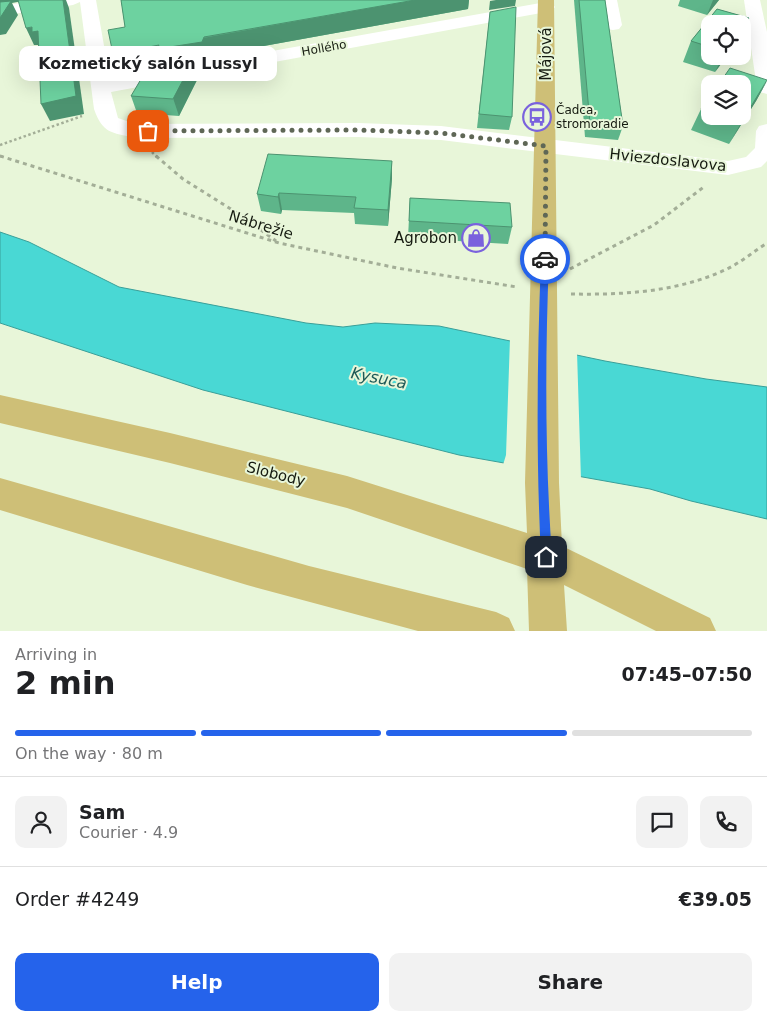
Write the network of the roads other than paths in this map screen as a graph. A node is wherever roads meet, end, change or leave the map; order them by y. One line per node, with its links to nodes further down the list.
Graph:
1 (74, 0): 5 (street)
2 (88, 0): 9 (street)
3 (609, 0): 8 (street)
4 (752, 0): 10 (street)
5 (32, 3): 7 (street)
6 (546, 4): 9 (street, Hollého); 12 (main road, Májová)
7 (0, 11)
8 (613, 25)
9 (101, 88): 12 (street, Hviezdoslavova)
10 (767, 88)
11 (767, 131): 12 (street, Hviezdoslavova)
12 (546, 146): 15 (main road, Májová)
13 (0, 409): 15 (main road, Slobody)
14 (0, 494): 16 (main road)
15 (546, 557): 18 (main road, Májová); 19 (main road, Slobody)
16 (430, 622): 17 (main road)
17 (496, 631)
18 (548, 631)
19 (697, 631)

